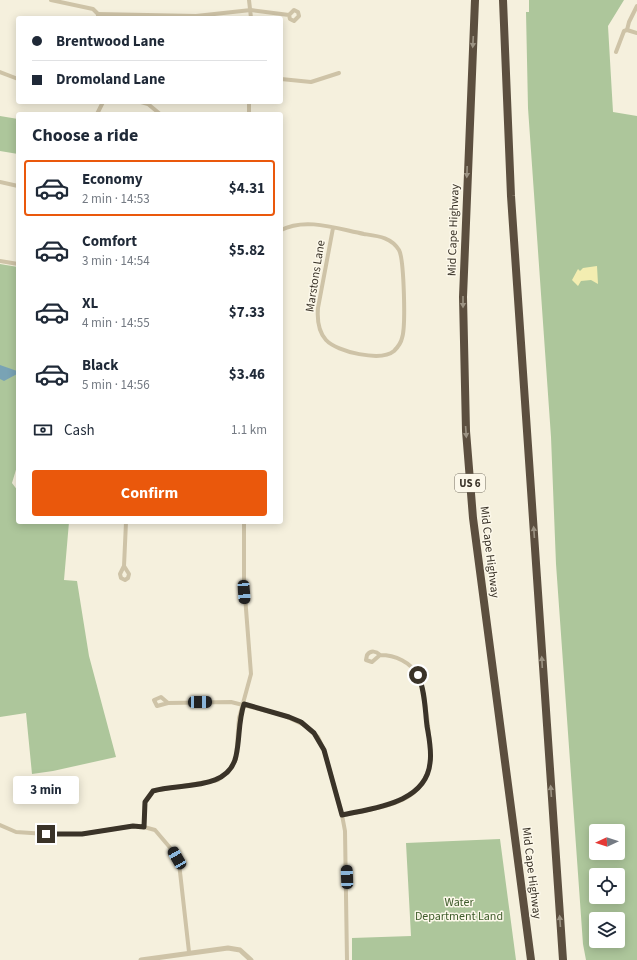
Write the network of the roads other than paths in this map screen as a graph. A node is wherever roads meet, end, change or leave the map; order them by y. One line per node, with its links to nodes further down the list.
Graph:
1 (51, 0): 5 (street)
2 (249, 0): 7 (street)
3 (475, 0): 39 (highway, Mid Cape Highway / US 6, one-way to 39)
4 (503, 0): 40 (highway, Mid Cape Highway, one-way to 4)
5 (64, 1): 9 (street)
6 (637, 6): 11 (street)
7 (251, 10): 8 (street); 9 (street); 10 (street)
8 (289, 15)
9 (98, 16)
10 (251, 16)
11 (627, 30): 12 (street); 13 (street)
12 (637, 33)
13 (616, 52)
14 (0, 72): 16 (street)
15 (339, 73): 17 (street)
16 (16, 78)
17 (283, 79)
18 (148, 104): 19 (street)
19 (158, 112)
20 (0, 182): 21 (street)
21 (16, 186)
22 (332, 228): 22 (street, Marstons Lane); 23 (street, Marstons Lane)
23 (283, 229)
24 (0, 261): 25 (street)
25 (16, 264)
26 (126, 524): 28 (street)
27 (244, 524): 31 (street)
28 (124, 566)
29 (380, 655): 32 (street)
30 (168, 702): 31 (street)
31 (244, 704): 32 (street); 34 (street)
32 (342, 815): 38 (street)
33 (0, 825): 34 (street)
34 (144, 827): 35 (street)
35 (189, 952): 36 (street); 37 (street)
36 (141, 960)
37 (251, 960)
38 (347, 960)
39 (531, 960)
40 (563, 960)

